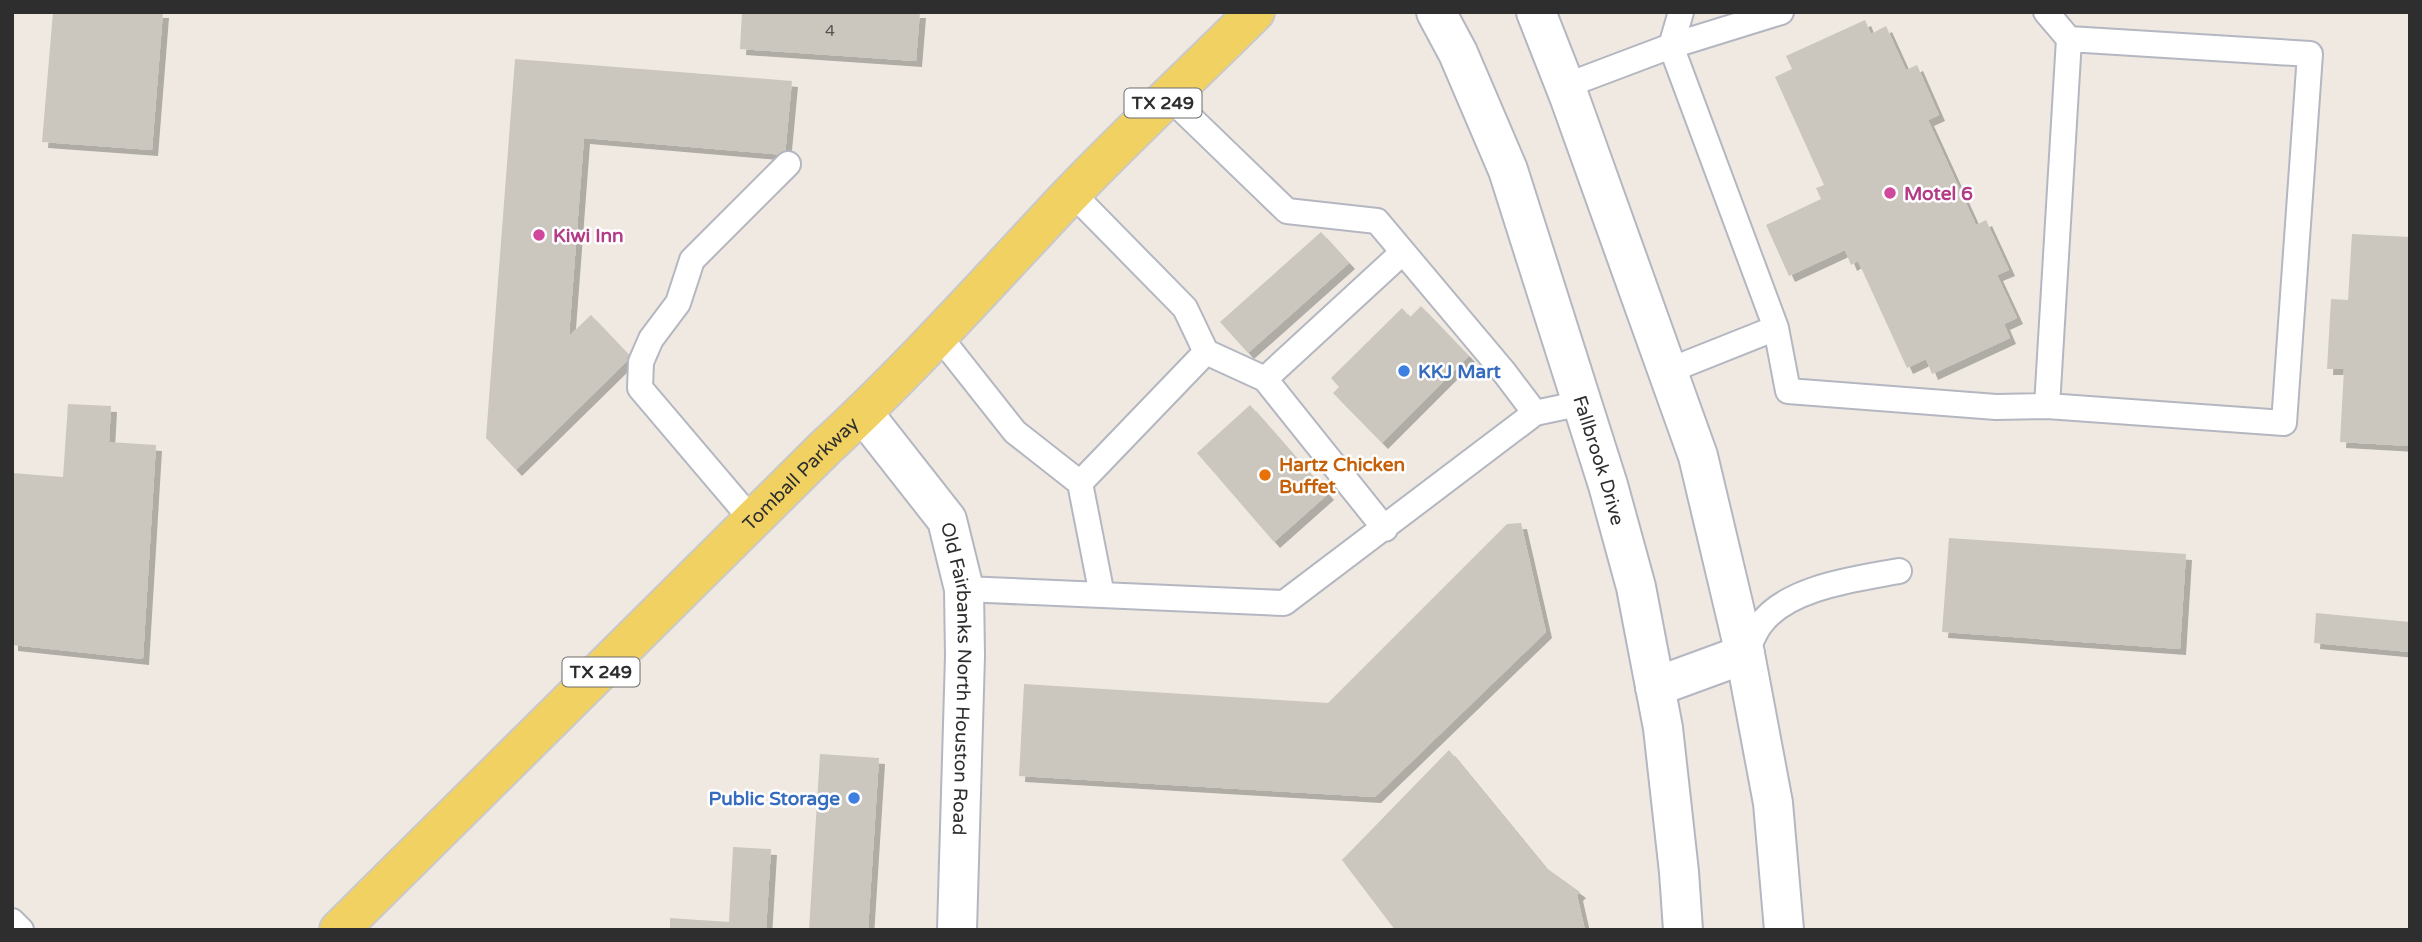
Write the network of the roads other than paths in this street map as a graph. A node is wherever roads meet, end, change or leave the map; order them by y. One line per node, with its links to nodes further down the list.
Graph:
1 (1255, 12): 10 (main road, Tomball Parkway / TX 249)
2 (1436, 12): 19 (main road, Fallbrook Drive)
3 (1536, 12): 9 (main road)
4 (1681, 12): 8 (lane)
5 (1781, 12): 8 (lane)
6 (2046, 12): 7 (lane)
7 (2069, 39): 20 (lane); 20 (lane)
8 (1671, 46): 9 (lane); 14 (lane)
9 (1565, 86): 17 (main road)
10 (1170, 97): 12 (main road, Tomball Parkway / TX 249); 13 (lane)
11 (788, 164): 24 (lane)
12 (1072, 193): 15 (main road, Tomball Parkway / TX 249); 16 (lane)
13 (1403, 252): 18 (lane); 22 (lane)
14 (1776, 328): 17 (lane); 20 (lane)
15 (939, 336): 21 (main road, Tomball Parkway / TX 249); 23 (lane)
16 (1206, 352): 18 (lane); 23 (lane)
17 (1668, 371): 29 (main road)
18 (1265, 379): 25 (lane)
19 (1582, 403): 22 (lane); 30 (main road, Fallbrook Drive)
20 (2047, 406)
21 (863, 413): 24 (main road, Tomball Parkway / TX 249); 27 (main road, Old Fairbanks North Houston Road)
22 (1535, 413): 25 (lane)
23 (1080, 483): 28 (lane)
24 (753, 521): 33 (main road, Tomball Parkway / TX 249)
25 (1385, 528): 28 (lane)
26 (1899, 571): 29 (lane)
27 (964, 589): 28 (lane); 34 (main road, Old Fairbanks North Houston Road)
28 (1102, 595)
29 (1745, 654): 30 (main road); 36 (main road)
30 (1655, 687): 35 (main road, Fallbrook Drive)
31 (12, 920): 32 (lane)
32 (22, 930)
33 (340, 930)
34 (957, 930)
35 (1683, 930)
36 (1784, 930)

